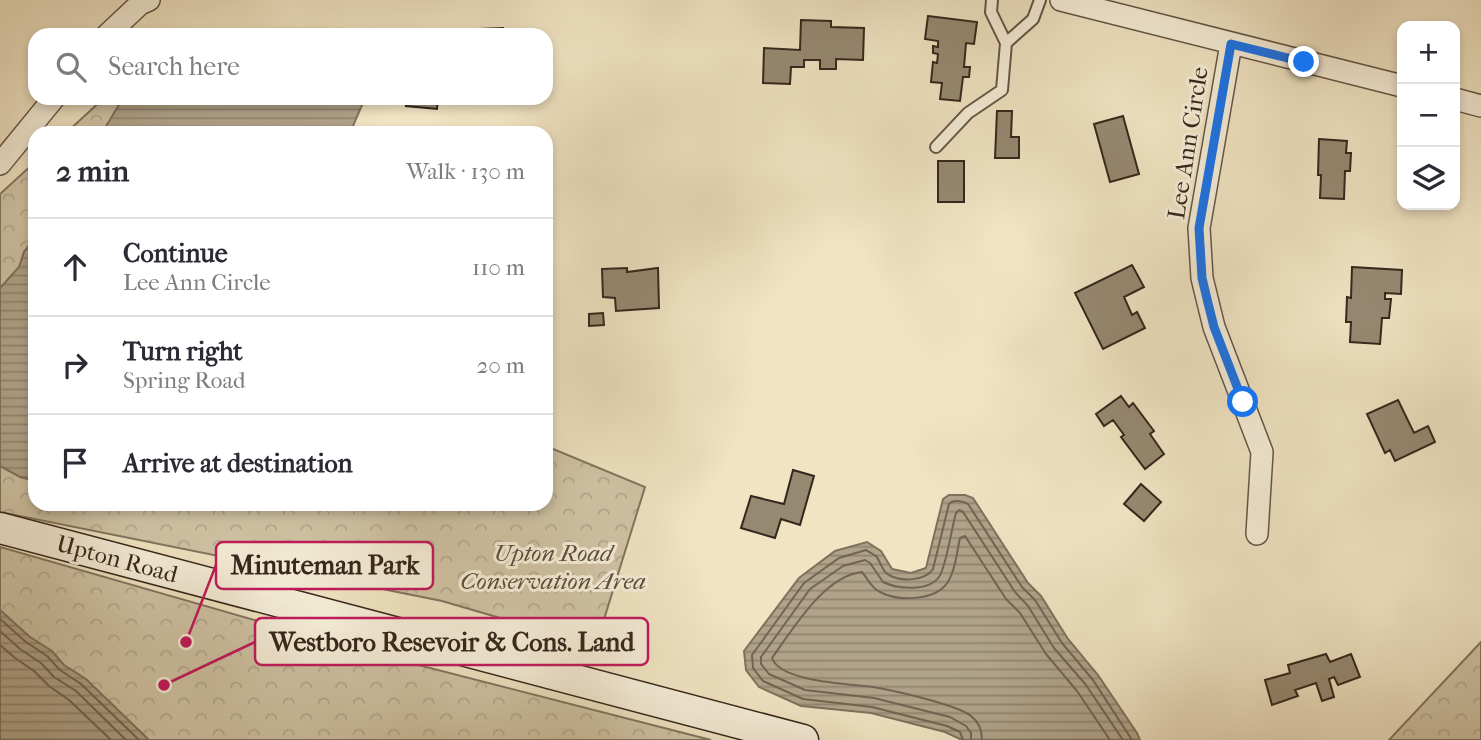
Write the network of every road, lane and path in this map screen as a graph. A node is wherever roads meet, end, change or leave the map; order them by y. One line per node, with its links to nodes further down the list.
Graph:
1 (149, 0): 5 (street)
2 (992, 0): 6 (lane)
3 (1040, 0): 6 (lane)
4 (1061, 0): 7 (street)
5 (114, 28)
6 (1006, 43): 12 (lane)
7 (1231, 44): 8 (street); 15 (street, Lee Ann Circle)
8 (1397, 85)
9 (48, 105): 10 (street)
10 (31, 126)
11 (28, 130): 13 (street)
12 (936, 147)
13 (0, 164)
14 (0, 528): 16 (main road, Upton Road)
15 (1257, 534)
16 (803, 740)

